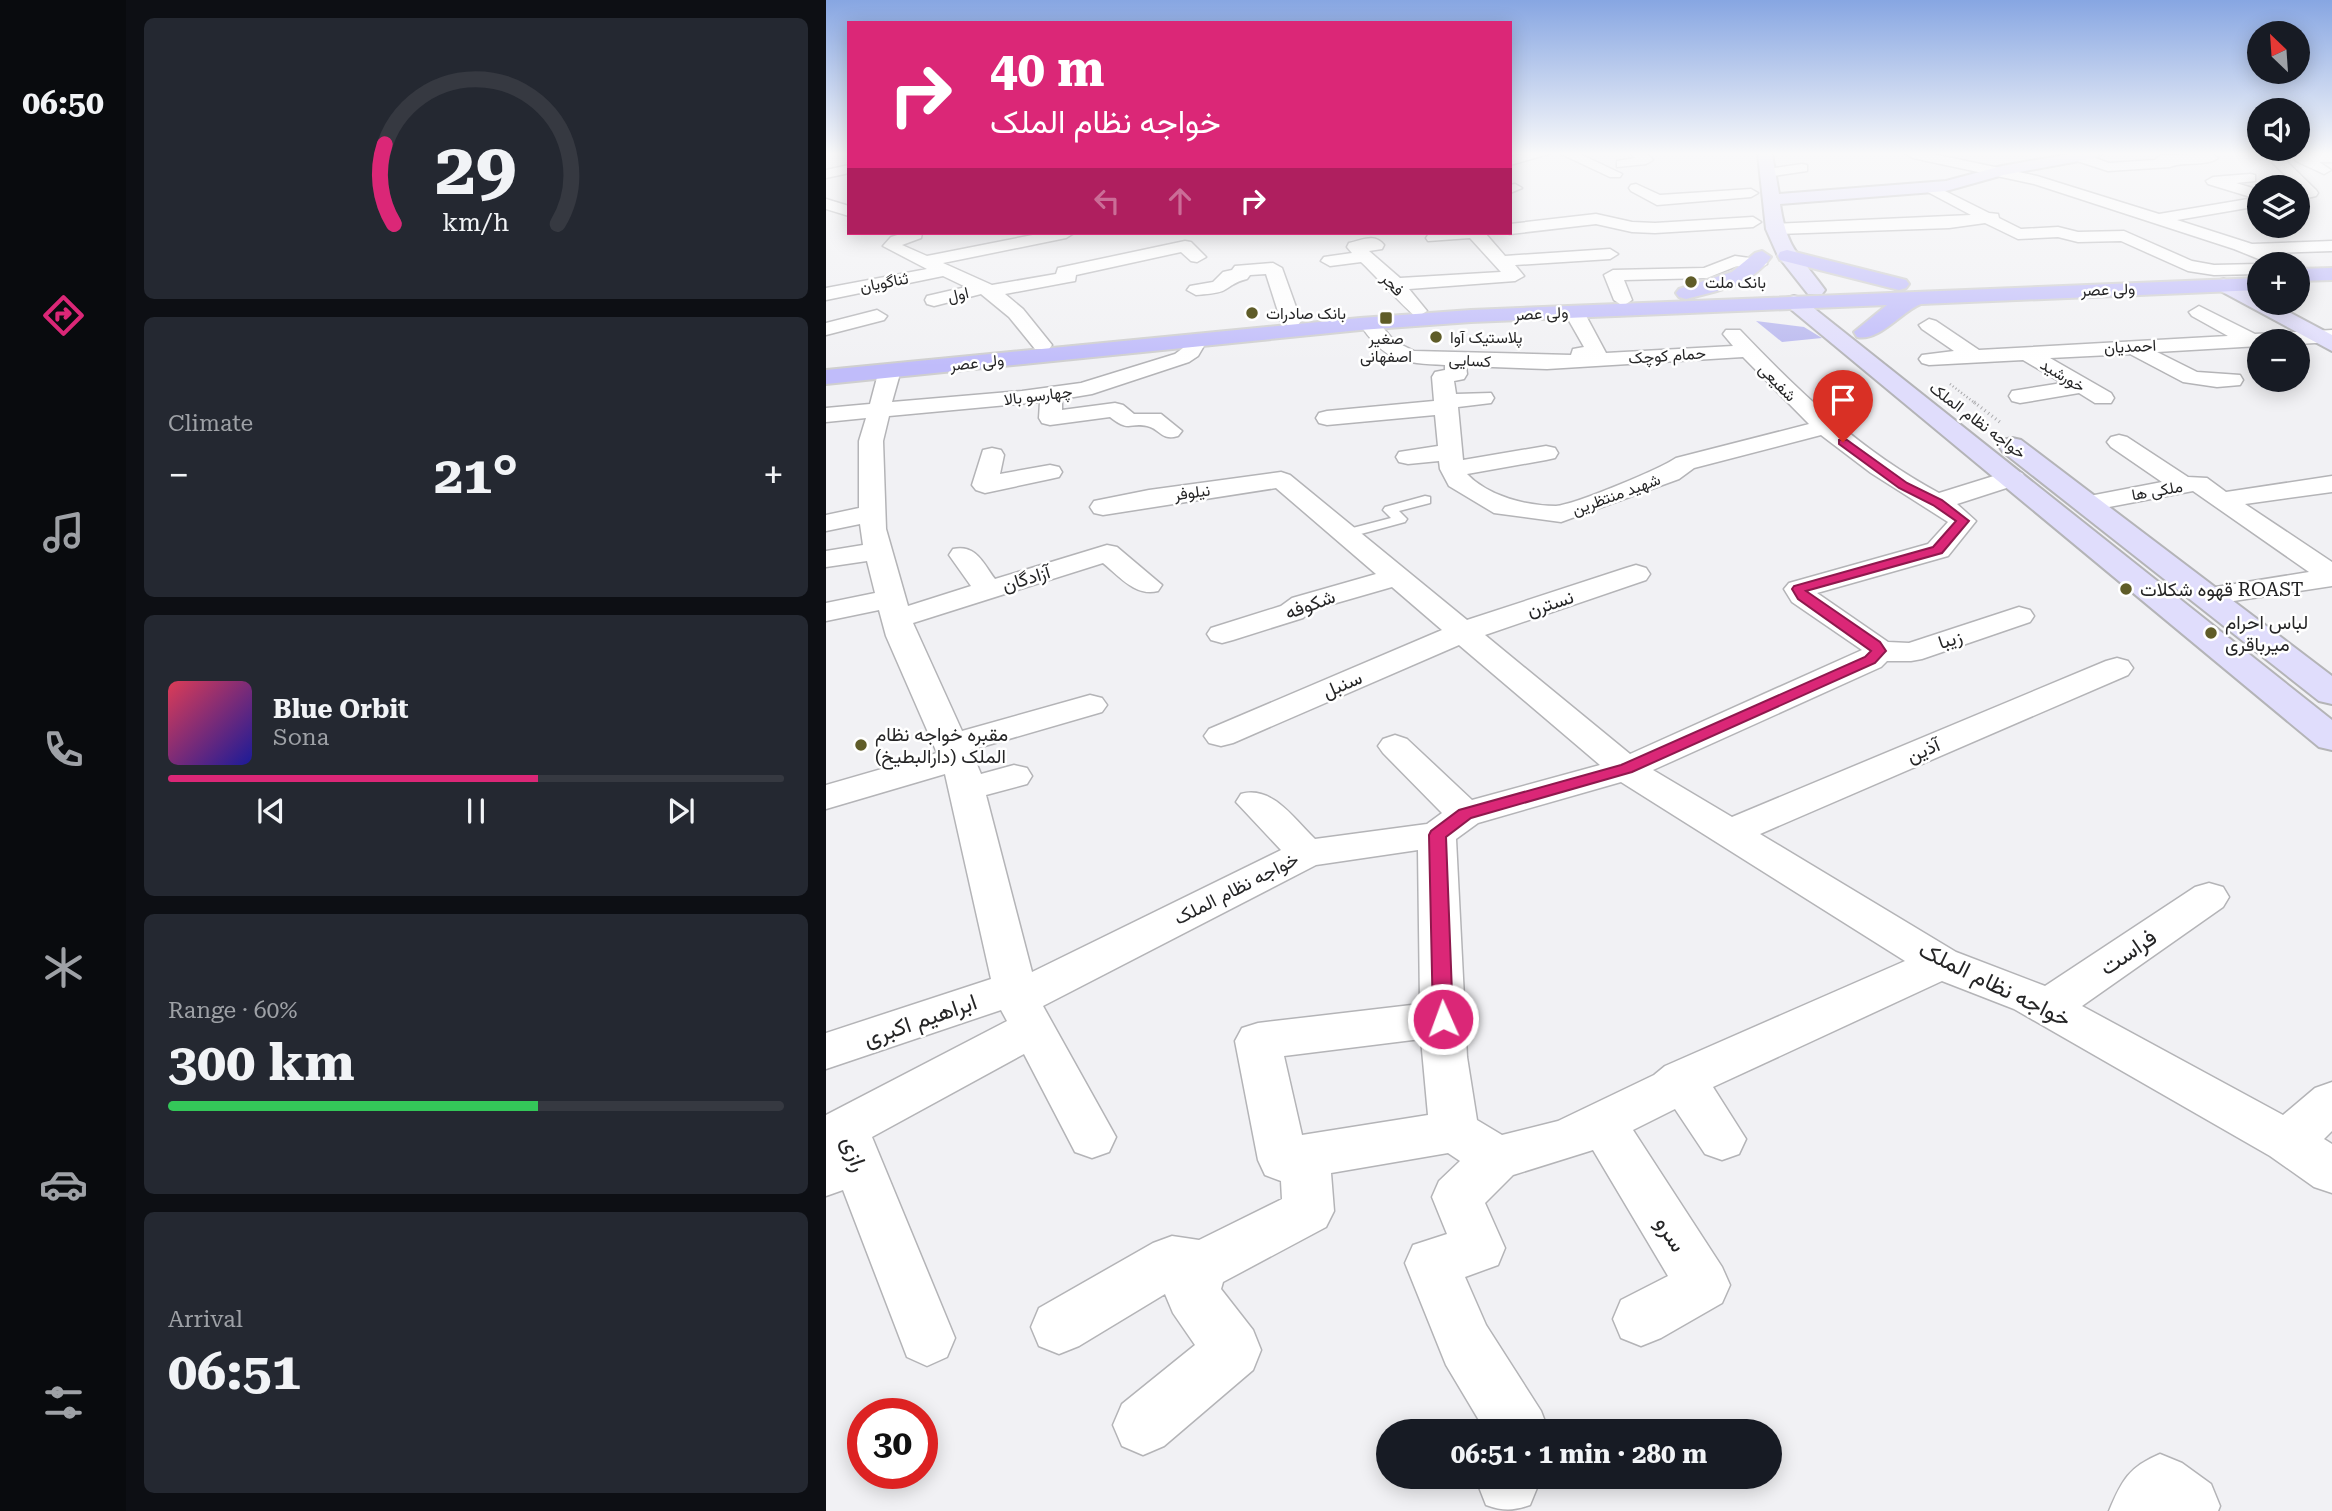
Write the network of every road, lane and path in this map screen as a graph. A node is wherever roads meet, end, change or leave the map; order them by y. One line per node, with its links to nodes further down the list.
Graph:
1 (1544, 225): 11 (street)
2 (1617, 225): 3 (street)
3 (1712, 225)
4 (1754, 225): 33 (main road)
5 (1774, 225): 12 (main road)
6 (1886, 225): 7 (street); 12 (street)
7 (1901, 225)
8 (1951, 225): 13 (street)
9 (2000, 225): 20 (street)
10 (2177, 225): 22 (street)
11 (1518, 228)
12 (1775, 229): 27 (main road)
13 (1966, 234)
14 (915, 235): 30 (street)
15 (1056, 235): 30 (street)
16 (1155, 235): 21 (street)
17 (1477, 235): 29 (street)
18 (2181, 246): 20 (street)
19 (2332, 246): 22 (street)
20 (2147, 247): 31 (street)
21 (1172, 248): 28 (street); 43 (street, اول)
22 (2246, 248): 24 (street)
23 (1314, 249): 40 (street, فجر)
24 (2256, 252)
25 (1709, 253): 33 (street)
26 (1610, 254): 29 (street)
27 (1787, 256): 45 (main road); 51 (main road)
28 (1197, 257)
29 (1501, 261): 36 (street)
30 (924, 262): 32 (street)
31 (2247, 269)
32 (942, 271): 43 (street); 46 (street, ثناگویان)
33 (1772, 274): 48 (street); 49 (main road, ولی عصر); 49 (main road); 51 (main road, ولی عصر); 51 (main road, خواجه نظام الملک)
34 (2332, 274): 35 (main road)
35 (2310, 275)
36 (1491, 277): 40 (street); 50 (street)
37 (2247, 277): 45 (main road, ولی عصر)
38 (2310, 278): 39 (main road)
39 (2332, 282)
40 (1396, 284): 52 (street, فجر)
41 (2247, 284): 42 (main road, ولی عصر)
42 (2224, 285): 45 (main road, ولی عصر); 64 (main road)
43 (986, 290): 47 (street, اول); 68 (street)
44 (1196, 290): 56 (street)
45 (1915, 291): 51 (main road, ولی عصر); 62 (main road)
46 (826, 294)
47 (934, 300)
48 (1623, 300): 49 (main road, ولی عصر); 50 (main road, ولی عصر)
49 (1679, 302): 51 (main road); 53 (main road, ولی عصر)
50 (1505, 306): 52 (main road, ولی عصر)
51 (1821, 306): 62 (main road, خواجه نظام الملک); 99 (main road, خواجه نظام الملک)
52 (1416, 311): 56 (main road, ولی عصر)
53 (1574, 312): 57 (main road, ولی عصر); 76 (street)
54 (2199, 312): 63 (street)
55 (877, 316): 59 (street)
56 (1291, 321): 68 (main road, ولی عصر)
57 (1369, 323): 69 (main road, ولی عصر); 75 (street, کسایی)
58 (1929, 325): 73 (street)
59 (826, 329)
60 (1730, 330): 71 (street, شفیعی)
61 (2075, 330): 70 (street)
62 (1865, 332): 106 (main road, خواجه نظام الملک)
63 (2247, 338)
64 (2327, 338)
65 (2247, 340): 67 (street, احمدیان)
66 (2134, 342): 67 (street, احمدیان); 70 (street, احمدیان); 81 (street)
67 (2194, 343): 78 (street)
68 (1042, 345): 77 (main road, ولی عصر)
69 (1194, 346): 79 (main road, ولی عصر); 83 (street, چهارسو بالا)
70 (2101, 348): 72 (street, احمدیان)
71 (1749, 351): 76 (street, حمام کوچک); 91 (street, شفیعی)
72 (2024, 352): 73 (street, احمدیان); 82 (street, خورشید)
73 (1972, 354): 74 (street, احمدیان)
74 (1929, 359)
75 (1455, 360): 76 (street, کسایی); 87 (street)
76 (1585, 360)
77 (826, 366)
78 (2247, 368)
79 (890, 370): 80 (main road, ولی عصر); 88 (street)
80 (826, 377)
81 (2232, 380)
82 (2083, 386): 84 (street); 86 (street, خورشید)
83 (1052, 394): 88 (street, چهارسو بالا); 95 (street)
84 (2020, 396)
85 (1483, 398): 87 (street)
86 (2102, 398)
87 (1447, 404): 90 (street); 98 (street)
88 (879, 410): 89 (street, چهارسو بالا); 108 (street)
89 (826, 415)
90 (1326, 418)
91 (1824, 427): 98 (street, شهید منتظرین); 105 (street, شفیعی)
92 (1170, 431): 95 (street)
93 (2119, 442): 102 (street)
94 (1546, 453): 98 (street)
95 (1054, 454): 96 (street)
96 (992, 455)
97 (1408, 457): 98 (street)
98 (1451, 461)
99 (2013, 478): 105 (street); 124 (main road, خواجه نظام الملک)
100 (1281, 480): 107 (street, نیلوفر); 110 (street, خواجه نظام الملک)
101 (2332, 484): 104 (street)
102 (2183, 485): 104 (street, ملکی ها); 106 (street, ملکی ها)
103 (1424, 500): 110 (lane)
104 (2221, 500): 113 (street, ملکی ها)
105 (1937, 502): 128 (street, شفیعی)
106 (2088, 503): 121 (main road, خواجه نظام الملک)
107 (1103, 507)
108 (873, 513): 109 (street); 112 (street)
109 (826, 523)
110 (1346, 534): 118 (street, خواجه نظام الملک)
111 (2332, 546): 113 (street)
112 (879, 551): 115 (street); 122 (street)
113 (2298, 552): 117 (street, ملکی ها)
114 (963, 555): 120 (street)
115 (826, 559)
116 (1636, 574): 126 (street, نسترن)
117 (2332, 576): 121 (street)
118 (1398, 577): 126 (street, خواجه نظام الملک); 127 (street, شکوفه)
119 (1148, 585): 120 (street, آزادگان)
120 (988, 590): 122 (street, آزادگان)
121 (2214, 602): 124 (main road); 130 (main road, خواجه نظام الملک)
122 (894, 609): 123 (street, آزادگان); 135 (street)
123 (826, 611)
124 (2178, 613): 133 (main road, خواجه نظام الملک)
125 (2019, 616): 128 (street, زیبا)
126 (1463, 632): 132 (street, سنبل); 136 (street, خواجه نظام الملک)
127 (1222, 634)
128 (1879, 651): 136 (street)
129 (2117, 668): 141 (street, آذین)
130 (2332, 693)
131 (1090, 705): 135 (street)
132 (1221, 736)
133 (2332, 739)
134 (1395, 746): 140 (street)
135 (958, 764): 137 (street); 138 (street); 145 (street)
136 (1626, 769): 140 (street, خواجه نظام الملک); 141 (street, خواجه نظام الملک)
137 (1014, 776)
138 (826, 797)
139 (1254, 802): 142 (street)
140 (1451, 825): 142 (street, خواجه نظام الملک); 147 (street)
141 (1729, 833): 144 (street, خواجه نظام الملک)
142 (1307, 853): 145 (street, خواجه نظام الملک)
143 (2209, 897): 146 (street, فراست)
144 (1941, 963): 146 (street, خواجه نظام الملک); 149 (street)
145 (1021, 1005): 148 (street, ابراهیم اکبری); 152 (street); 157 (street, رازی)
146 (2047, 1007): 154 (street, خواجه نظام الملک)
147 (1443, 1019): 155 (street); 156 (street)
148 (826, 1051)
149 (1682, 1080): 151 (street); 153 (street)
150 (2332, 1102): 154 (street)
151 (1602, 1122): 155 (street); 160 (street, سرو)
152 (1092, 1137)
153 (1722, 1139)
154 (2287, 1141): 158 (street, خواجه نظام الملک)
155 (1475, 1145): 156 (street); 163 (street)
156 (1306, 1157): 159 (street)
157 (841, 1166): 162 (street, رازی)
158 (2332, 1171)
159 (1202, 1266): 161 (street); 164 (street)
160 (1641, 1319)
161 (1059, 1327)
162 (927, 1338)
163 (1494, 1419)
164 (1143, 1426)

